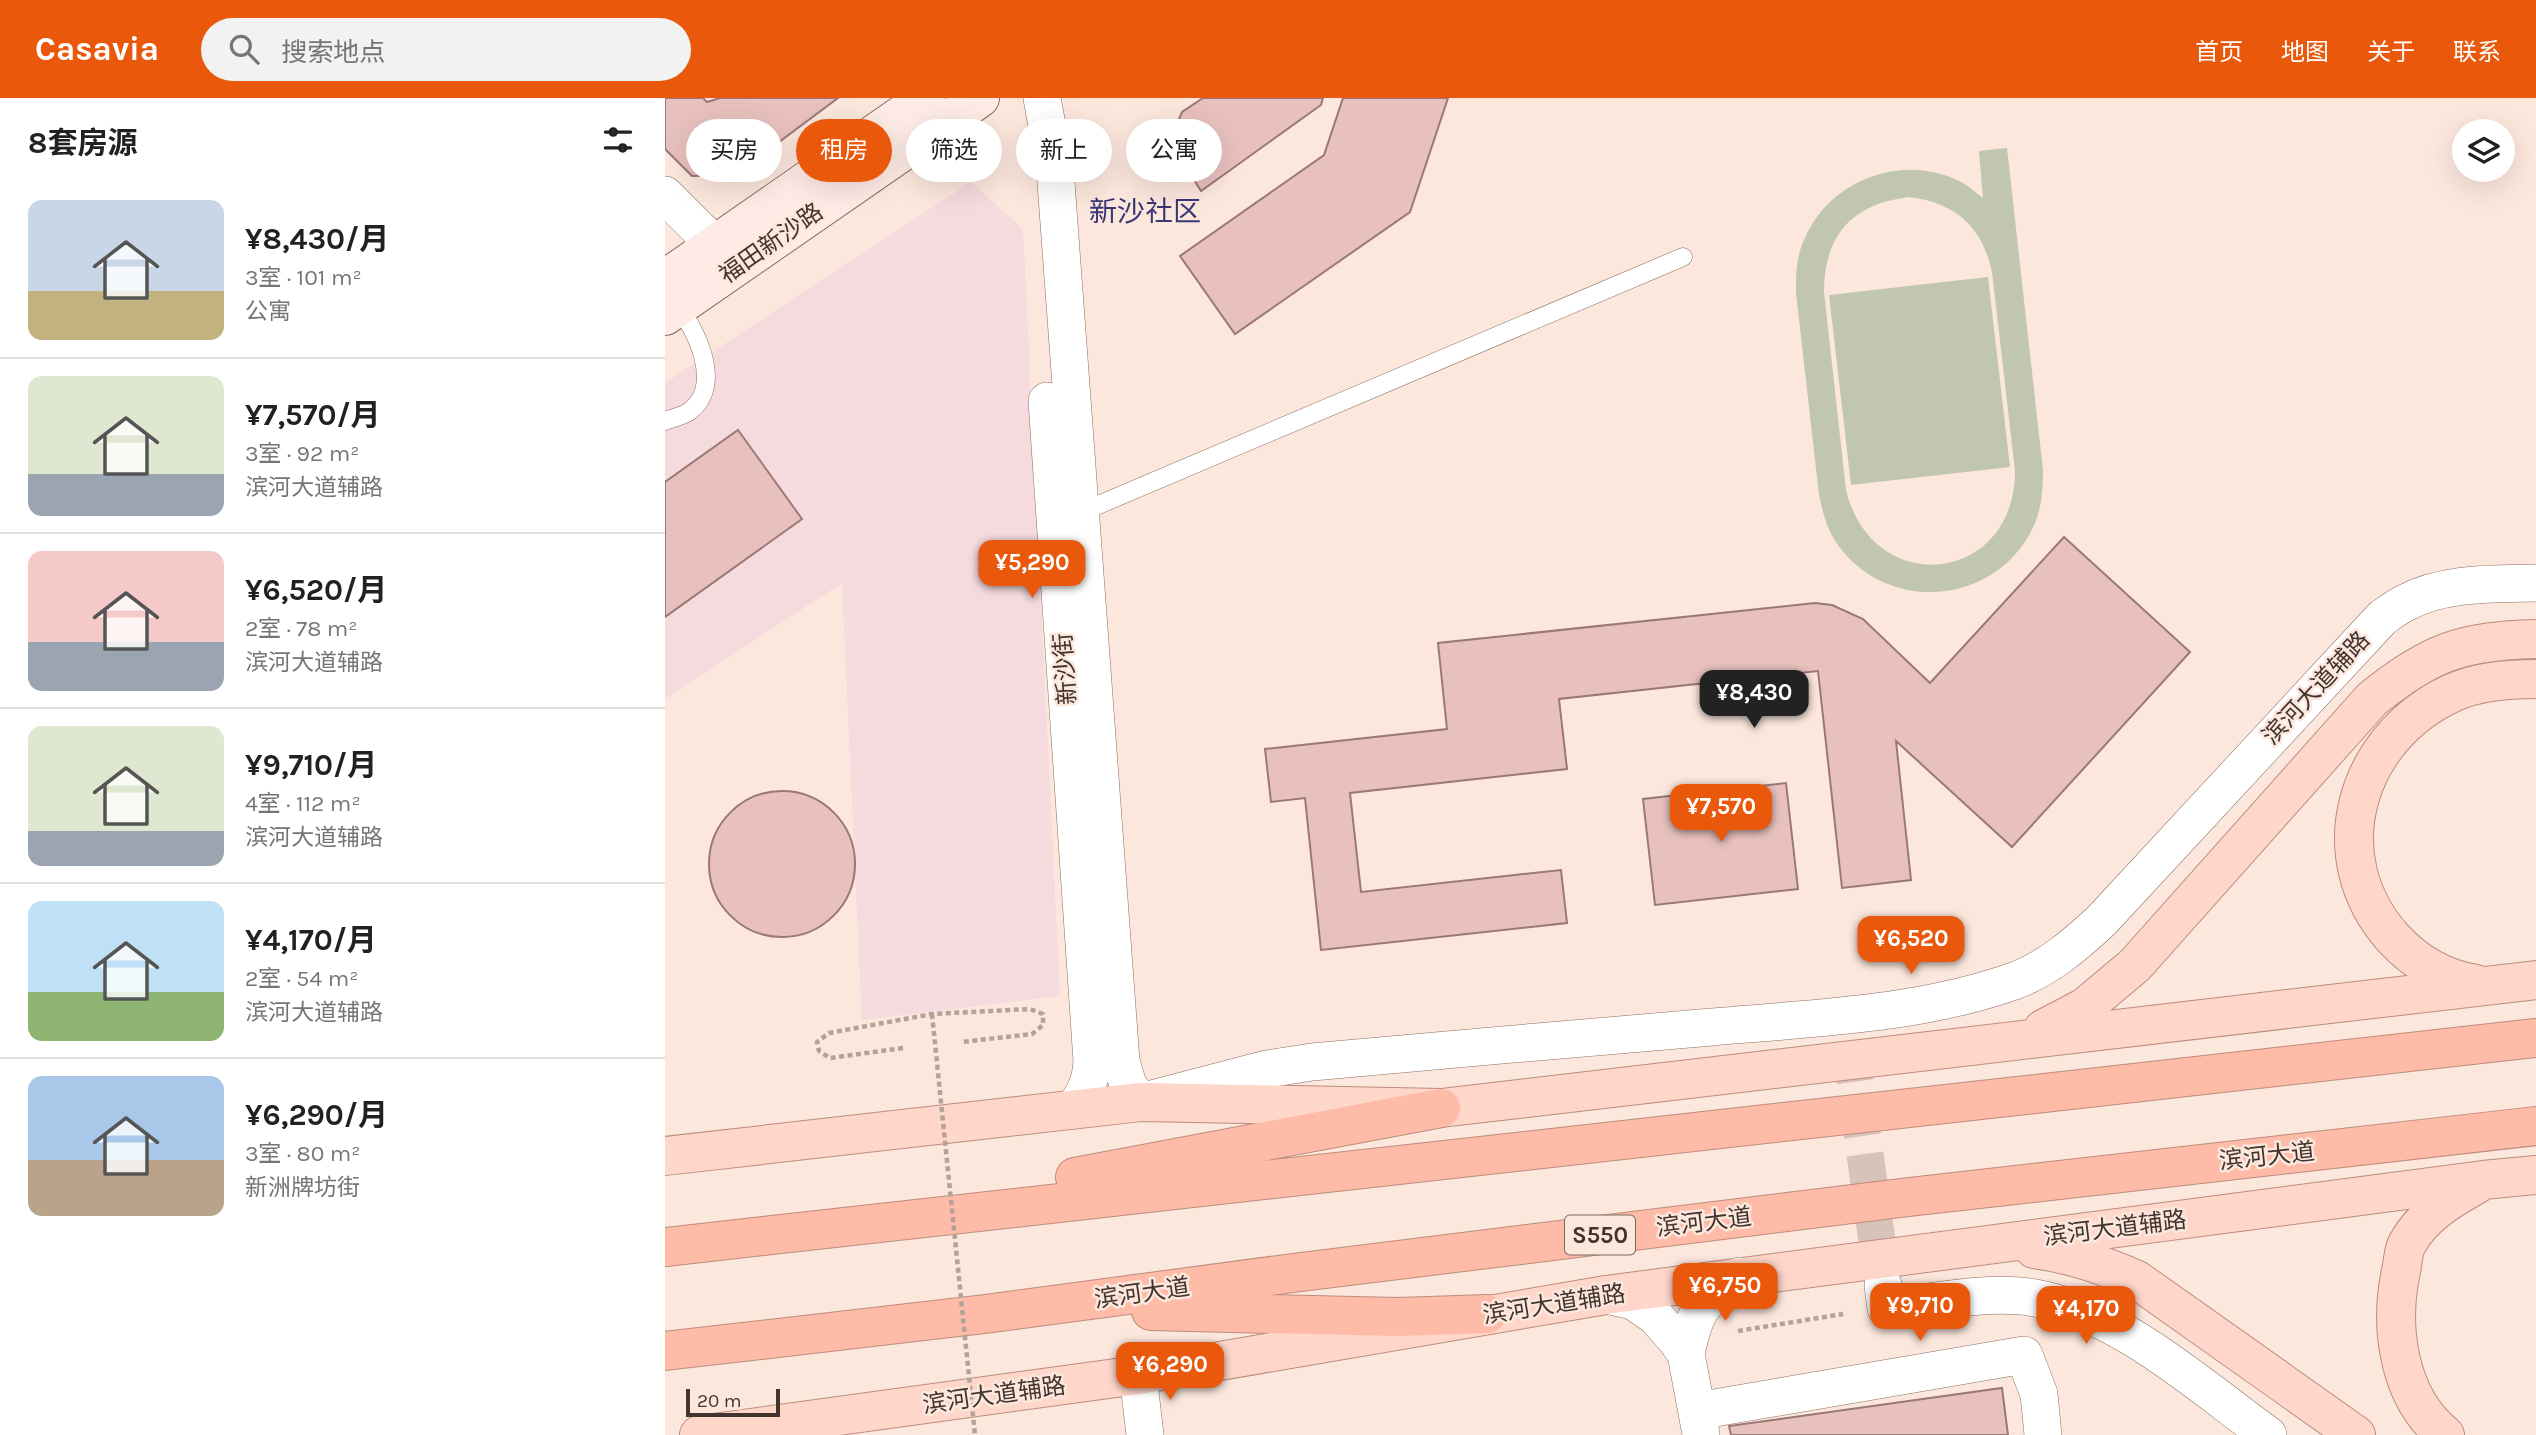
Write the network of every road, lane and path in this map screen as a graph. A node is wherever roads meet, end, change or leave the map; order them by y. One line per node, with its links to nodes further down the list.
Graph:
1 (926, 98): 6 (street, 福田新沙路)
2 (980, 98): 6 (street, 福田新沙路)
3 (1016, 98): 10 (street, 新沙街)
4 (1042, 98): 10 (street, 新沙街)
5 (665, 195): 6 (street)
6 (726, 256): 8 (street, 福田新沙路)
7 (1683, 257): 10 (lane)
8 (668, 299): 9 (lane)
9 (665, 421)
10 (1068, 519): 21 (street, 新沙街); 23 (street, 新沙街)
11 (2536, 583): 21 (street, 滨河大道辅路)
12 (2536, 639): 18 (main road)
13 (2536, 679): 15 (main road)
14 (2536, 980): 15 (main road, 滨河大道辅路)
15 (2495, 984): 18 (main road, 滨河大道辅路)
16 (932, 1014): 19 (path); 20 (path); 43 (path, bridge)
17 (2536, 1038): 28 (highway)
18 (2017, 1039): 22 (main road, 滨河大道辅路)
19 (962, 1042)
20 (903, 1048)
21 (1141, 1102): 22 (main road, 滨河大道辅路); 23 (main road, 滨河大道辅路)
22 (1441, 1108): 28 (highway)
23 (1072, 1110): 25 (main road, 滨河大道辅路)
24 (2536, 1126): 34 (highway, 滨河大道 / S550)
25 (665, 1156)
26 (2536, 1175): 27 (main road, 滨河大道辅路)
27 (2483, 1180): 29 (main road, 滨河大道辅路); 48 (main road)
28 (762, 1235): 30 (highway)
29 (1997, 1244): 31 (main road, 滨河大道辅路); 47 (main road)
30 (665, 1247)
31 (1739, 1276): 33 (main road, 滨河大道辅路); 39 (street)
32 (1884, 1285): 46 (street)
33 (1606, 1294): 35 (main road, 滨河大道辅路); 39 (street)
34 (985, 1314): 35 (highway); 38 (highway, 滨河大道 / S550)
35 (1487, 1314): 40 (main road, 滨河大道辅路)
36 (1843, 1314): 37 (path)
37 (1738, 1331)
38 (665, 1351)
39 (1685, 1354): 41 (street)
40 (1138, 1375): 42 (main road, 滨河大道辅路); 44 (street)
41 (1699, 1423): 45 (street)
42 (699, 1435)
43 (975, 1435)
44 (1145, 1435)
45 (2043, 1435)
46 (2268, 1435)
47 (2356, 1435)
48 (2445, 1435)

